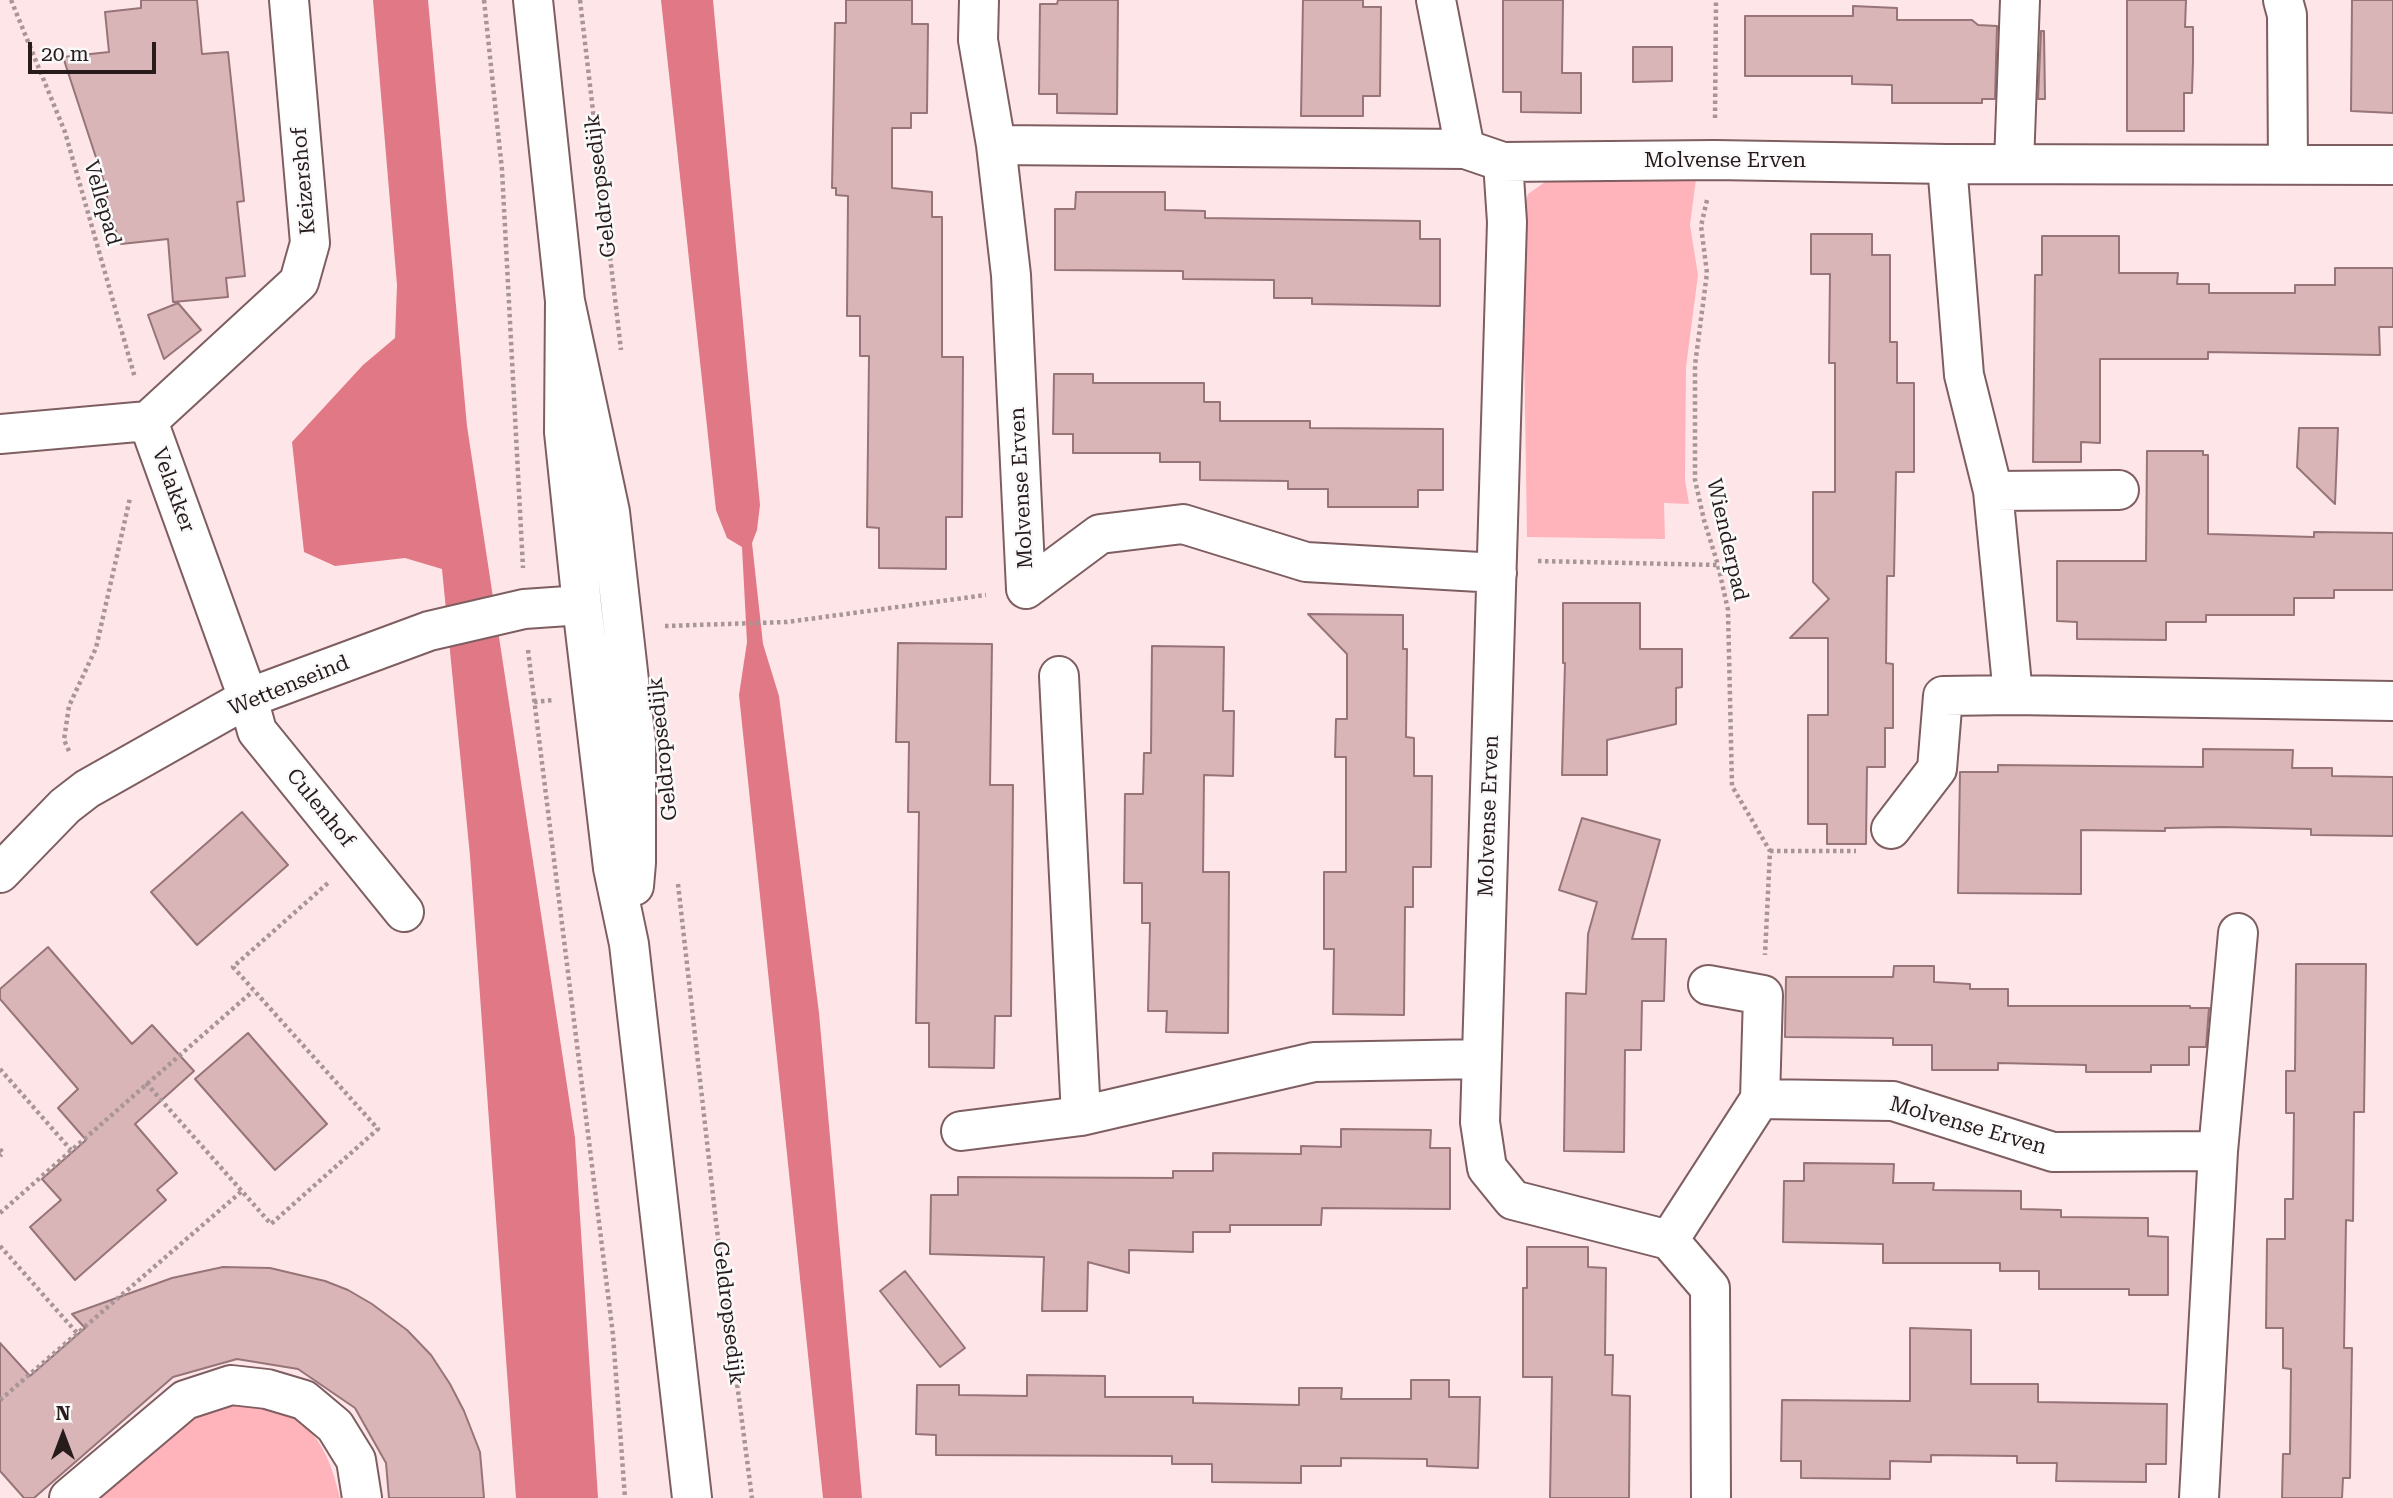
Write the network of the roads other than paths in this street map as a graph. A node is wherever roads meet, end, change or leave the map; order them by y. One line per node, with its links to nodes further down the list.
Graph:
1 (289, 0): 15 (street, Keizershof)
2 (533, 0): 14 (street, Geldropsedijk)
3 (979, 0): 7 (street, Molvense Erven)
4 (1436, 0): 8 (street)
5 (2020, 0): 11 (street)
6 (2283, 0): 12 (street)
7 (996, 145): 8 (street, Molvense Erven); 19 (street, Molvense Erven)
8 (1465, 149): 9 (street, Molvense Erven)
9 (1503, 162): 10 (street, Molvense Erven); 19 (street, Molvense Erven)
10 (1947, 164): 11 (street, Molvense Erven); 18 (street)
11 (2014, 164): 12 (street, Molvense Erven)
12 (2288, 165): 13 (street, Molvense Erven)
13 (2393, 165)
14 (565, 301): 20 (street, Geldropsedijk); 29 (street, Geldropsedijk)
15 (148, 421): 16 (street, Velakker); 23 (street, Velakker)
16 (0, 434)
17 (2119, 490): 18 (street)
18 (1993, 491): 22 (street)
19 (1497, 573): 31 (street, Molvense Erven)
20 (582, 605): 23 (street, Wettenseind); 29 (street, Geldropsedijk)
21 (1059, 676): 33 (street)
22 (2014, 695): 24 (street); 25 (street)
23 (248, 698): 26 (street, Wettenseind); 27 (street, Culenhof)
24 (2393, 701)
25 (1891, 829)
26 (0, 873)
27 (404, 912)
28 (2238, 933): 35 (street)
29 (629, 944): 39 (street, Geldropsedijk)
30 (1708, 985): 32 (street)
31 (1482, 1059): 33 (street); 36 (street, Molvense Erven)
32 (1760, 1099): 35 (street, Molvense Erven); 36 (street)
33 (1081, 1116): 34 (street)
34 (961, 1131)
35 (2218, 1151): 41 (street)
36 (1669, 1240): 40 (street)
37 (69, 1498): 38 (street)
38 (362, 1498)
39 (692, 1498)
40 (1711, 1498)
41 (2199, 1498)

